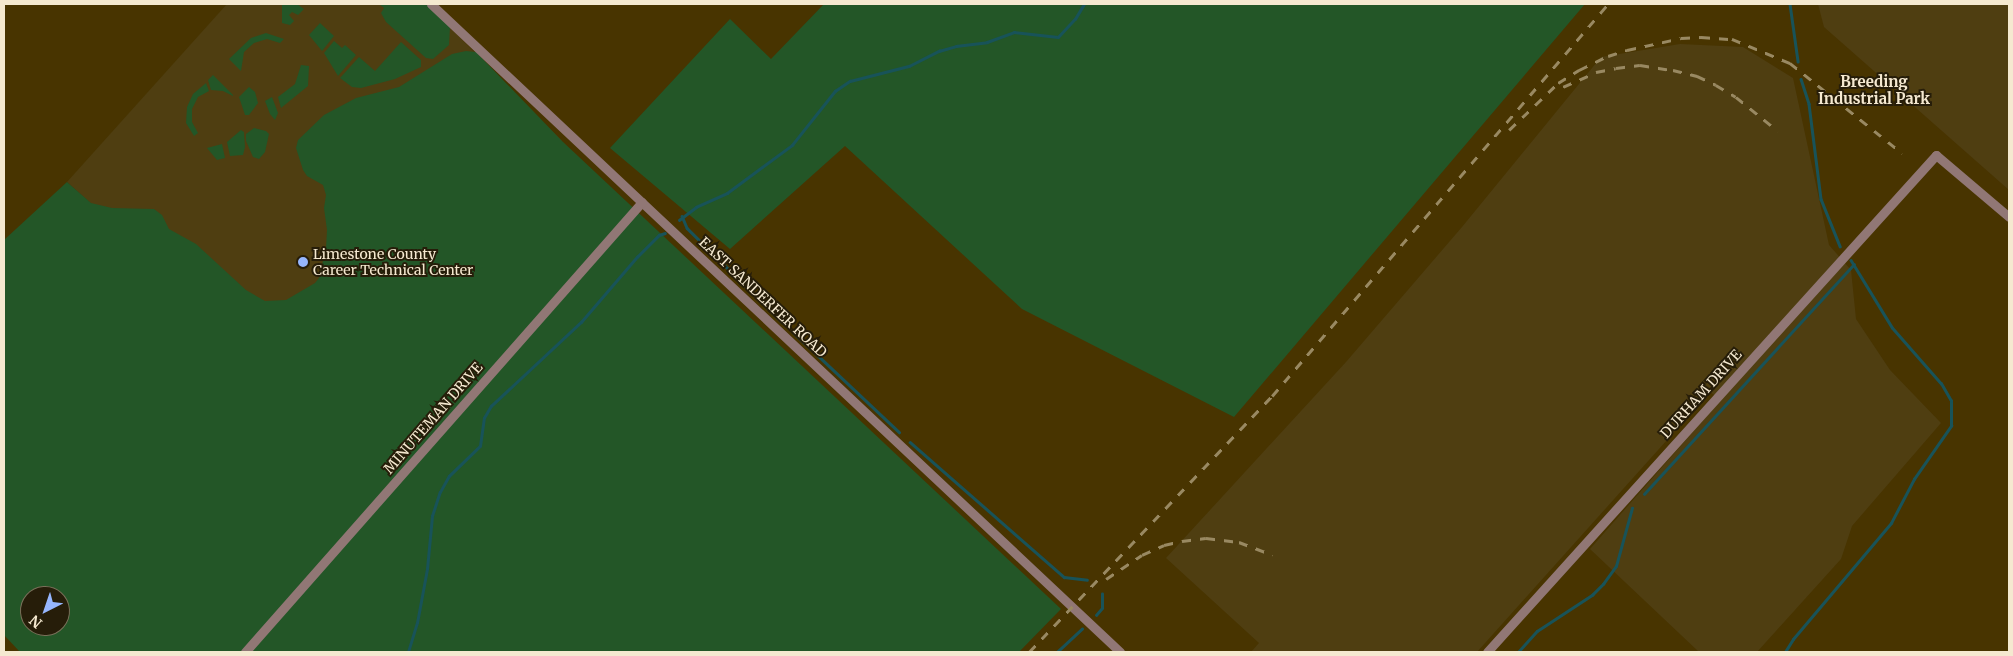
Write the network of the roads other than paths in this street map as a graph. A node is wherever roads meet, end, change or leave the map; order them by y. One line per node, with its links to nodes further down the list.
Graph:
1 (431, 4): 2 (street, EAST SANDERFER ROAD)
2 (642, 202): 4 (street, MINUTEMAN DRIVE); 5 (street, EAST SANDERFER ROAD)
3 (2009, 217): 6 (street, DURHAM DRIVE)
4 (245, 652)
5 (1120, 652)
6 (1487, 652)

